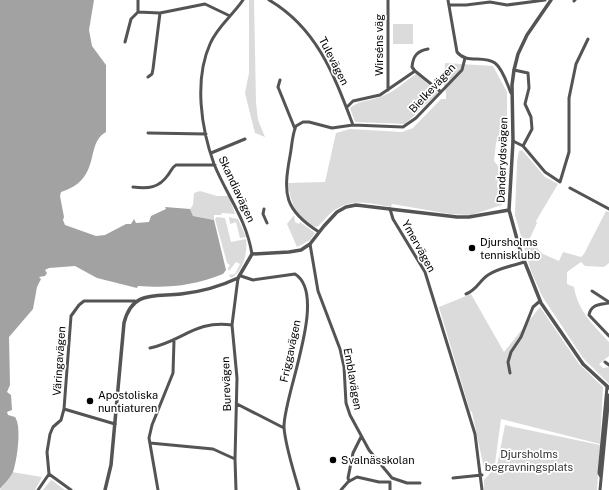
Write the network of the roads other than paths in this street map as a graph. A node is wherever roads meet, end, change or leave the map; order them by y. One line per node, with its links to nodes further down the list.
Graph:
1 (138, 0): 9 (street)
2 (243, 0): 11 (street, Skandiavägen)
3 (269, 0): 25 (street, Tulevägen)
4 (388, 0): 22 (street, Wirséns väg)
5 (448, 0): 8 (street)
6 (546, 0): 7 (street); 8 (street)
7 (550, 0): 16 (street, Danderydsvägen)
8 (448, 5): 15 (street)
9 (138, 12): 10 (street); 13 (street)
10 (160, 12): 11 (street); 18 (street)
11 (230, 16): 29 (street, Skandiavägen)
12 (588, 39): 32 (street)
13 (125, 42)
14 (428, 49): 17 (street)
15 (465, 58): 23 (street, Bielkevägen); 24 (street, Bielkevägen)
16 (514, 70): 24 (street, Danderydsvägen); 32 (street)
17 (415, 71): 22 (street); 23 (street)
18 (148, 77)
19 (280, 80): 21 (street)
20 (275, 83): 21 (street)
21 (278, 87): 27 (street)
22 (388, 90): 25 (street)
23 (441, 92): 26 (street, Bielkevägen)
24 (512, 94): 31 (street, Danderydsvägen)
25 (347, 107): 26 (street, Tulevägen)
26 (353, 124): 27 (street, Bielkevägen)
27 (295, 128): 42 (street)
28 (148, 133): 29 (street)
29 (206, 134): 33 (street, Skandiavägen)
30 (245, 139): 33 (street)
31 (513, 141): 32 (street); 40 (street, Danderydsvägen)
32 (523, 146)
33 (211, 153): 34 (street, Skandiavägen)
34 (215, 165): 35 (street); 44 (street, Skandiavägen)
35 (133, 187)
36 (570, 188): 39 (street)
37 (264, 209): 41 (street)
38 (390, 209): 40 (street); 42 (street); 69 (street, Ymervägen)
39 (609, 209)
40 (509, 210): 45 (street, Danderydsvägen)
41 (267, 223)
42 (319, 232): 43 (street)
43 (310, 244): 44 (street); 65 (street, Emblavägen)
44 (252, 254): 46 (street)
45 (524, 262): 48 (street); 50 (street, Danderydsvägen)
46 (239, 277): 49 (street); 52 (street, Burevägen); 64 (street, Friggavägen)
47 (592, 291): 51 (street)
48 (466, 294)
49 (136, 301): 62 (street, Väringavägen); 63 (street)
50 (540, 301): 58 (street); 59 (street, Danderydsvägen)
51 (609, 301): 53 (street)
52 (232, 324): 54 (street); 61 (street, Burevägen)
53 (609, 336)
54 (174, 341): 55 (street); 66 (street)
55 (150, 348)
56 (605, 362): 57 (street)
57 (609, 364)
58 (510, 373)
59 (608, 388): 70 (street)
60 (609, 395): 70 (street)
61 (237, 404): 64 (street); 67 (street, Burevägen)
62 (64, 409): 63 (street); 68 (street, Väringavägen)
63 (115, 424): 78 (street)
64 (284, 428): 81 (street, Friggavägen)
65 (361, 437): 71 (street, Emblavägen); 73 (street)
66 (150, 443): 67 (street); 79 (street)
67 (235, 459): 80 (street, Burevägen)
68 (49, 474): 76 (street); 77 (street)
69 (482, 475): 72 (street); 84 (street, Ymervägen)
70 (601, 477): 85 (street)
71 (392, 478): 74 (street); 75 (street)
72 (454, 478)
73 (350, 481): 74 (street); 82 (street)
74 (390, 482): 83 (street)
75 (420, 483)
76 (38, 490)
77 (71, 490)
78 (105, 490)
79 (158, 490)
80 (236, 490)
81 (299, 490)
82 (341, 490)
83 (390, 490)
84 (482, 490)
85 (600, 490)

